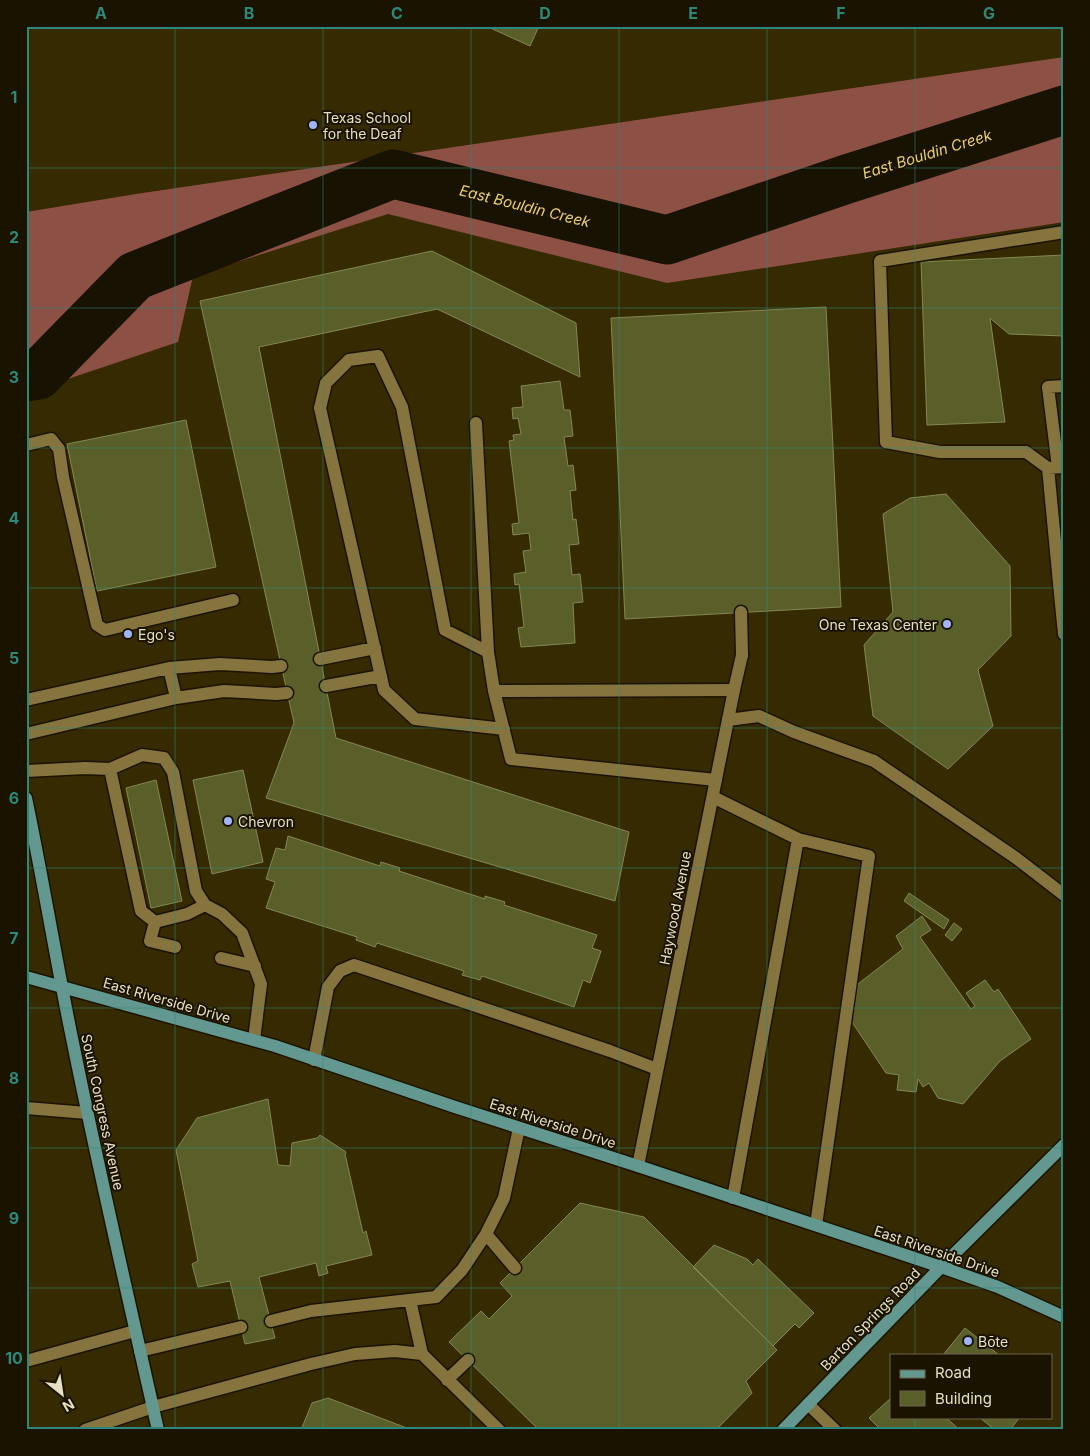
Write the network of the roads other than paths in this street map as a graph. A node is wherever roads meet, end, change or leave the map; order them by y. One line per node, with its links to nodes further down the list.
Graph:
1 (1064, 232): 5 (street)
2 (1064, 386): 5 (street)
3 (476, 423): 12 (street)
4 (26, 445): 7 (street)
5 (1057, 467): 6 (street)
6 (1060, 539): 8 (street)
7 (233, 600)
8 (1063, 604): 10 (street)
9 (741, 612): 18 (street, Haywood Avenue)
10 (1064, 634)
11 (374, 648): 12 (street); 13 (street); 16 (street)
12 (488, 652): 19 (street)
13 (320, 659)
14 (281, 666): 15 (street)
15 (169, 668): 21 (street); 22 (street)
16 (381, 676): 17 (street); 24 (street)
17 (326, 686)
18 (734, 690): 19 (street); 23 (street, Haywood Avenue)
19 (494, 691): 24 (street)
20 (287, 692): 21 (street)
21 (176, 698): 25 (street)
22 (26, 700)
23 (728, 720): 28 (street, Haywood Avenue); 32 (street)
24 (504, 729): 28 (street)
25 (26, 734)
26 (110, 769): 27 (street); 33 (street); 34 (street)
27 (26, 771)
28 (716, 780): 29 (street, Haywood Avenue)
29 (713, 797): 31 (street); 42 (street, Haywood Avenue)
30 (26, 798): 39 (main road, South Congress Avenue)
31 (798, 839): 48 (street); 49 (street)
32 (1064, 895)
33 (205, 905): 34 (street); 37 (street)
34 (154, 922): 35 (street)
35 (175, 947)
36 (221, 958): 37 (street)
37 (255, 966): 40 (street)
38 (26, 977): 39 (main road, East Riverside Drive)
39 (61, 986): 40 (main road, East Riverside Drive); 44 (main road, South Congress Avenue)
40 (254, 1040): 41 (main road, East Riverside Drive)
41 (314, 1060): 42 (street); 45 (main road, East Riverside Drive)
42 (658, 1069): 47 (street, Haywood Avenue)
43 (26, 1108): 44 (street)
44 (87, 1113): 57 (main road, South Congress Avenue)
45 (519, 1128): 47 (main road, East Riverside Drive); 50 (street)
46 (1064, 1145): 51 (main road, Barton Springs Road)
47 (638, 1166): 48 (main road, East Riverside Drive)
48 (733, 1198): 49 (main road, East Riverside Drive)
49 (816, 1225): 51 (main road, East Riverside Drive)
50 (486, 1234): 52 (street); 53 (street)
51 (941, 1267): 54 (main road, East Riverside Drive); 63 (main road, Barton Springs Road)
52 (515, 1268)
53 (410, 1300): 55 (street); 59 (street)
54 (1064, 1317)
55 (270, 1321)
56 (241, 1327): 58 (street)
57 (135, 1331): 58 (main road, South Congress Avenue); 61 (street)
58 (140, 1351): 64 (main road, South Congress Avenue)
59 (422, 1354): 62 (street); 64 (street)
60 (468, 1360): 62 (street)
61 (26, 1361)
62 (447, 1380): 67 (street)
63 (808, 1404): 68 (main road, Barton Springs Road); 69 (street)
64 (153, 1407): 65 (street); 66 (main road, South Congress Avenue)
65 (85, 1430)
66 (158, 1430)
67 (499, 1430)
68 (783, 1430)
69 (834, 1430)

